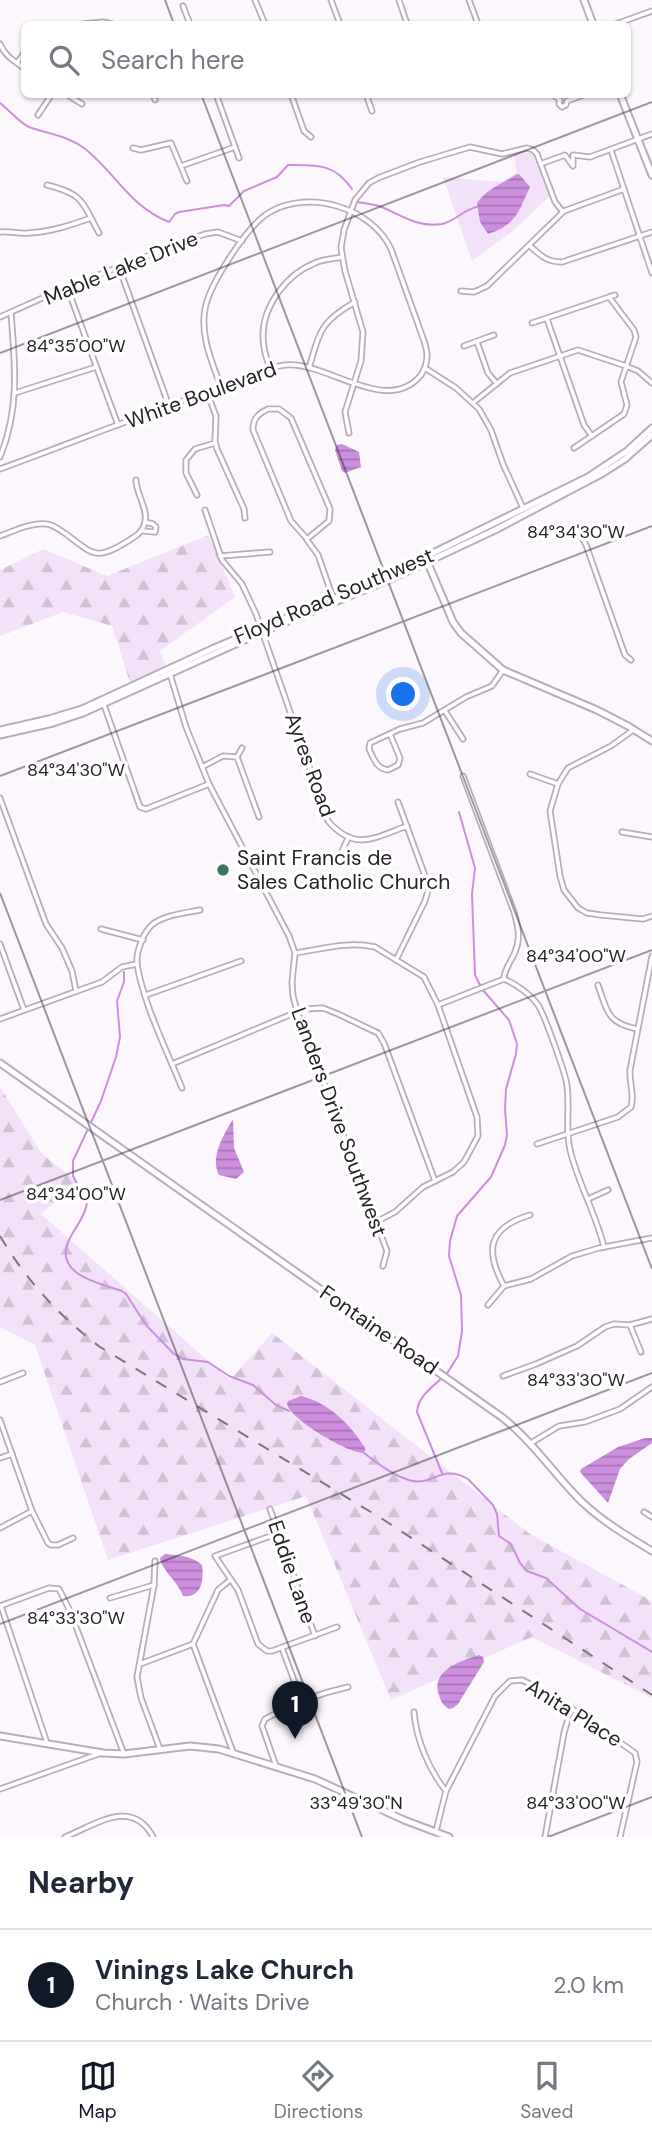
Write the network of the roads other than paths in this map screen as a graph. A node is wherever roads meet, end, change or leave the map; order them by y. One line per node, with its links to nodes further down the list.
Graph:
1 (255, 0): 9 (street)
2 (331, 0): 10 (street)
3 (399, 0): 11 (street)
4 (469, 0): 12 (street)
5 (584, 0): 13 (main road)
6 (183, 6): 8 (street)
7 (652, 11): 14 (street)
8 (189, 21)
9 (264, 21)
10 (339, 21)
11 (406, 21)
12 (477, 21)
13 (592, 21)
14 (624, 21)
15 (0, 44): 17 (street)
16 (21, 57): 17 (street)
17 (17, 63): 18 (street)
18 (21, 66)
19 (49, 98): 29 (street)
20 (72, 98): 27 (street)
21 (217, 98): 33 (street)
22 (292, 98): 31 (street)
23 (367, 98): 28 (street)
24 (556, 98): 25 (street)
25 (575, 98)
26 (621, 98): 32 (main road)
27 (82, 104)
28 (372, 111)
29 (38, 115)
30 (652, 135): 32 (street)
31 (311, 137)
32 (637, 140): 35 (street); 39 (main road)
33 (235, 147): 36 (street); 38 (street)
34 (133, 148): 38 (street)
35 (611, 150): 37 (street); 42 (street)
36 (239, 158)
37 (542, 164): 43 (street); 44 (street)
38 (180, 166): 40 (street)
39 (652, 175)
40 (187, 181)
41 (47, 185): 45 (street)
42 (624, 189): 44 (street); 49 (street)
43 (351, 211): 50 (street); 52 (street); 71 (street)
44 (563, 212): 51 (street)
45 (91, 218): 46 (street); 48 (street)
46 (0, 232)
47 (652, 232): 49 (street)
48 (99, 233)
49 (640, 236): 51 (street); 54 (street)
50 (242, 241): 53 (street, Mable Lake Drive); 76 (street)
51 (530, 246): 56 (street)
52 (342, 257): 59 (street); 72 (street)
53 (119, 267): 55 (street, Mable Lake Drive); 80 (street)
54 (652, 273)
55 (67, 287): 60 (street, Mable Lake Drive); 69 (street)
56 (461, 291)
57 (615, 295): 58 (street)
58 (609, 297): 62 (street); 68 (street)
59 (355, 302): 70 (street); 73 (street)
60 (11, 313): 61 (street, Mable Lake Drive); 78 (street)
61 (0, 317)
62 (547, 319): 63 (street); 67 (street)
63 (532, 323)
64 (494, 335): 65 (street)
65 (477, 342): 66 (street); 75 (street)
66 (464, 346)
67 (558, 355): 68 (street); 75 (street); 85 (street)
68 (626, 366): 74 (street); 85 (street)
69 (96, 367): 78 (street); 81 (street)
70 (309, 368): 72 (street, White Boulevard); 73 (street, White Boulevard)
71 (425, 368): 73 (street, White Boulevard); 79 (street)
72 (270, 369): 76 (street, White Boulevard)
73 (353, 383): 83 (street)
74 (652, 383)
75 (497, 384): 79 (street)
76 (221, 387): 77 (street, White Boulevard)
77 (207, 392): 80 (street, White Boulevard); 86 (street)
78 (15, 393): 88 (street)
79 (474, 402): 93 (street)
80 (169, 406): 81 (street, White Boulevard)
81 (118, 425): 89 (street, White Boulevard)
82 (652, 428): 93 (main road, Floyd Road Southwest)
83 (349, 433)
84 (652, 435): 93 (main road, Floyd Road Southwest)
85 (592, 436): 87 (street)
86 (215, 443): 91 (street); 94 (street)
87 (574, 448)
88 (0, 457)
89 (0, 469)
90 (136, 480): 95 (street)
91 (197, 495)
92 (205, 510): 101 (street)
93 (524, 512): 102 (main road, Floyd Road Southwest)
94 (245, 518)
95 (145, 522): 96 (street); 96 (street)
96 (142, 530): 97 (street)
97 (0, 536)
98 (581, 536): 105 (street)
99 (307, 539): 99 (street); 103 (street)
100 (270, 552): 101 (street)
101 (219, 556): 104 (street, Ayres Road)
102 (426, 560): 103 (main road, Floyd Road Southwest); 104 (main road, Floyd Road Southwest); 106 (main road)
103 (333, 598): 104 (main road, Floyd Road Southwest)
104 (262, 630): 107 (main road, Floyd Road Southwest); 129 (street, Ayres Road)
105 (631, 660)
106 (503, 670): 109 (street); 111 (main road)
107 (168, 671): 108 (main road, Floyd Road Southwest); 110 (main road, Floyd Road Southwest); 118 (street, Landers Drive Southwest)
108 (104, 705): 113 (main road, Floyd Road Southwest); 121 (street)
109 (444, 711): 112 (street); 114 (street)
110 (0, 730)
111 (634, 730): 115 (main road); 122 (street)
112 (390, 734): 112 (street)
113 (0, 735)
114 (463, 739)
115 (652, 741)
116 (242, 748): 117 (street)
117 (237, 757): 118 (street); 125 (street)
118 (202, 767): 121 (street, Landers Drive Southwest)
119 (530, 774): 122 (street)
120 (463, 776): 142 (street)
121 (209, 784): 136 (street, Landers Drive Southwest)
122 (558, 784): 132 (street)
123 (0, 798): 144 (street)
124 (398, 802): 126 (street)
125 (259, 817)
126 (407, 826): 129 (street, Ayres Road); 139 (street)
127 (622, 832): 128 (street)
128 (652, 837)
129 (348, 838): 130 (street)
130 (342, 851)
131 (200, 910): 134 (street)
132 (651, 918)
133 (101, 929): 134 (street)
134 (143, 940): 141 (street)
135 (0, 944): 138 (street)
136 (295, 953): 139 (street); 148 (street, Landers Drive Southwest)
137 (652, 956): 150 (street)
138 (3, 958): 147 (street)
139 (396, 960): 146 (street)
140 (241, 961): 145 (street)
141 (137, 964): 144 (street); 145 (street)
142 (503, 979): 146 (street); 154 (street)
143 (598, 985): 150 (street)
144 (76, 991): 147 (street)
145 (146, 995): 152 (street)
146 (438, 1005): 156 (street)
147 (24, 1010): 149 (street)
148 (297, 1011): 152 (street); 156 (street); 160 (street, Landers Drive Southwest)
149 (0, 1019)
150 (637, 1029): 154 (street)
151 (0, 1063): 174 (main road, Fontaine Road)
152 (172, 1064): 153 (street)
153 (182, 1088)
154 (568, 1136): 155 (street); 158 (street)
155 (537, 1144)
156 (435, 1181): 160 (street)
157 (608, 1190): 158 (street)
158 (588, 1199): 162 (street)
159 (530, 1215): 164 (street)
160 (376, 1222): 163 (street, Landers Drive Southwest)
161 (652, 1238): 162 (street)
162 (604, 1247): 164 (street)
163 (383, 1266)
164 (504, 1286): 165 (street)
165 (488, 1305)
166 (652, 1320): 167 (street)
167 (630, 1325): 168 (street); 170 (street)
168 (640, 1352)
169 (23, 1373): 171 (street)
170 (503, 1376)
171 (0, 1382)
172 (652, 1387): 174 (street)
173 (0, 1420): 175 (street)
174 (531, 1443): 184 (main road, Fontaine Road)
175 (12, 1454): 176 (street); 178 (street)
176 (0, 1458)
177 (270, 1509): 182 (street, Eddie Lane)
178 (32, 1511): 181 (street); 183 (street)
179 (644, 1512): 180 (street)
180 (652, 1517)
181 (0, 1528)
182 (279, 1533): 186 (street); 191 (street, Eddie Lane)
183 (73, 1538)
184 (652, 1551)
185 (155, 1561): 187 (street)
186 (230, 1580): 192 (street); 193 (street)
187 (154, 1585): 188 (street); 194 (street)
188 (110, 1598)
189 (0, 1606): 200 (street); 204 (street)
190 (337, 1628): 191 (street)
191 (315, 1636): 193 (street)
192 (193, 1644): 194 (street); 202 (street)
193 (282, 1648): 196 (street)
194 (140, 1664): 201 (street)
195 (348, 1687): 196 (street)
196 (302, 1702): 205 (street)
197 (571, 1708): 207 (street, Anita Place); 212 (street); 213 (street, Anita Place)
198 (414, 1712): 207 (street)
199 (0, 1736): 200 (main road)
200 (48, 1745): 203 (main road)
201 (160, 1749): 202 (main road); 204 (main road)
202 (233, 1752): 205 (main road)
203 (103, 1753): 204 (main road); 206 (street)
204 (124, 1754)
205 (276, 1766): 208 (main road)
206 (0, 1789)
207 (446, 1791): 208 (street, Anita Place)
208 (436, 1831): 211 (main road)
209 (65, 1837): 210 (street)
210 (153, 1837)
211 (449, 1837)
212 (545, 1837)
213 (620, 1837)

